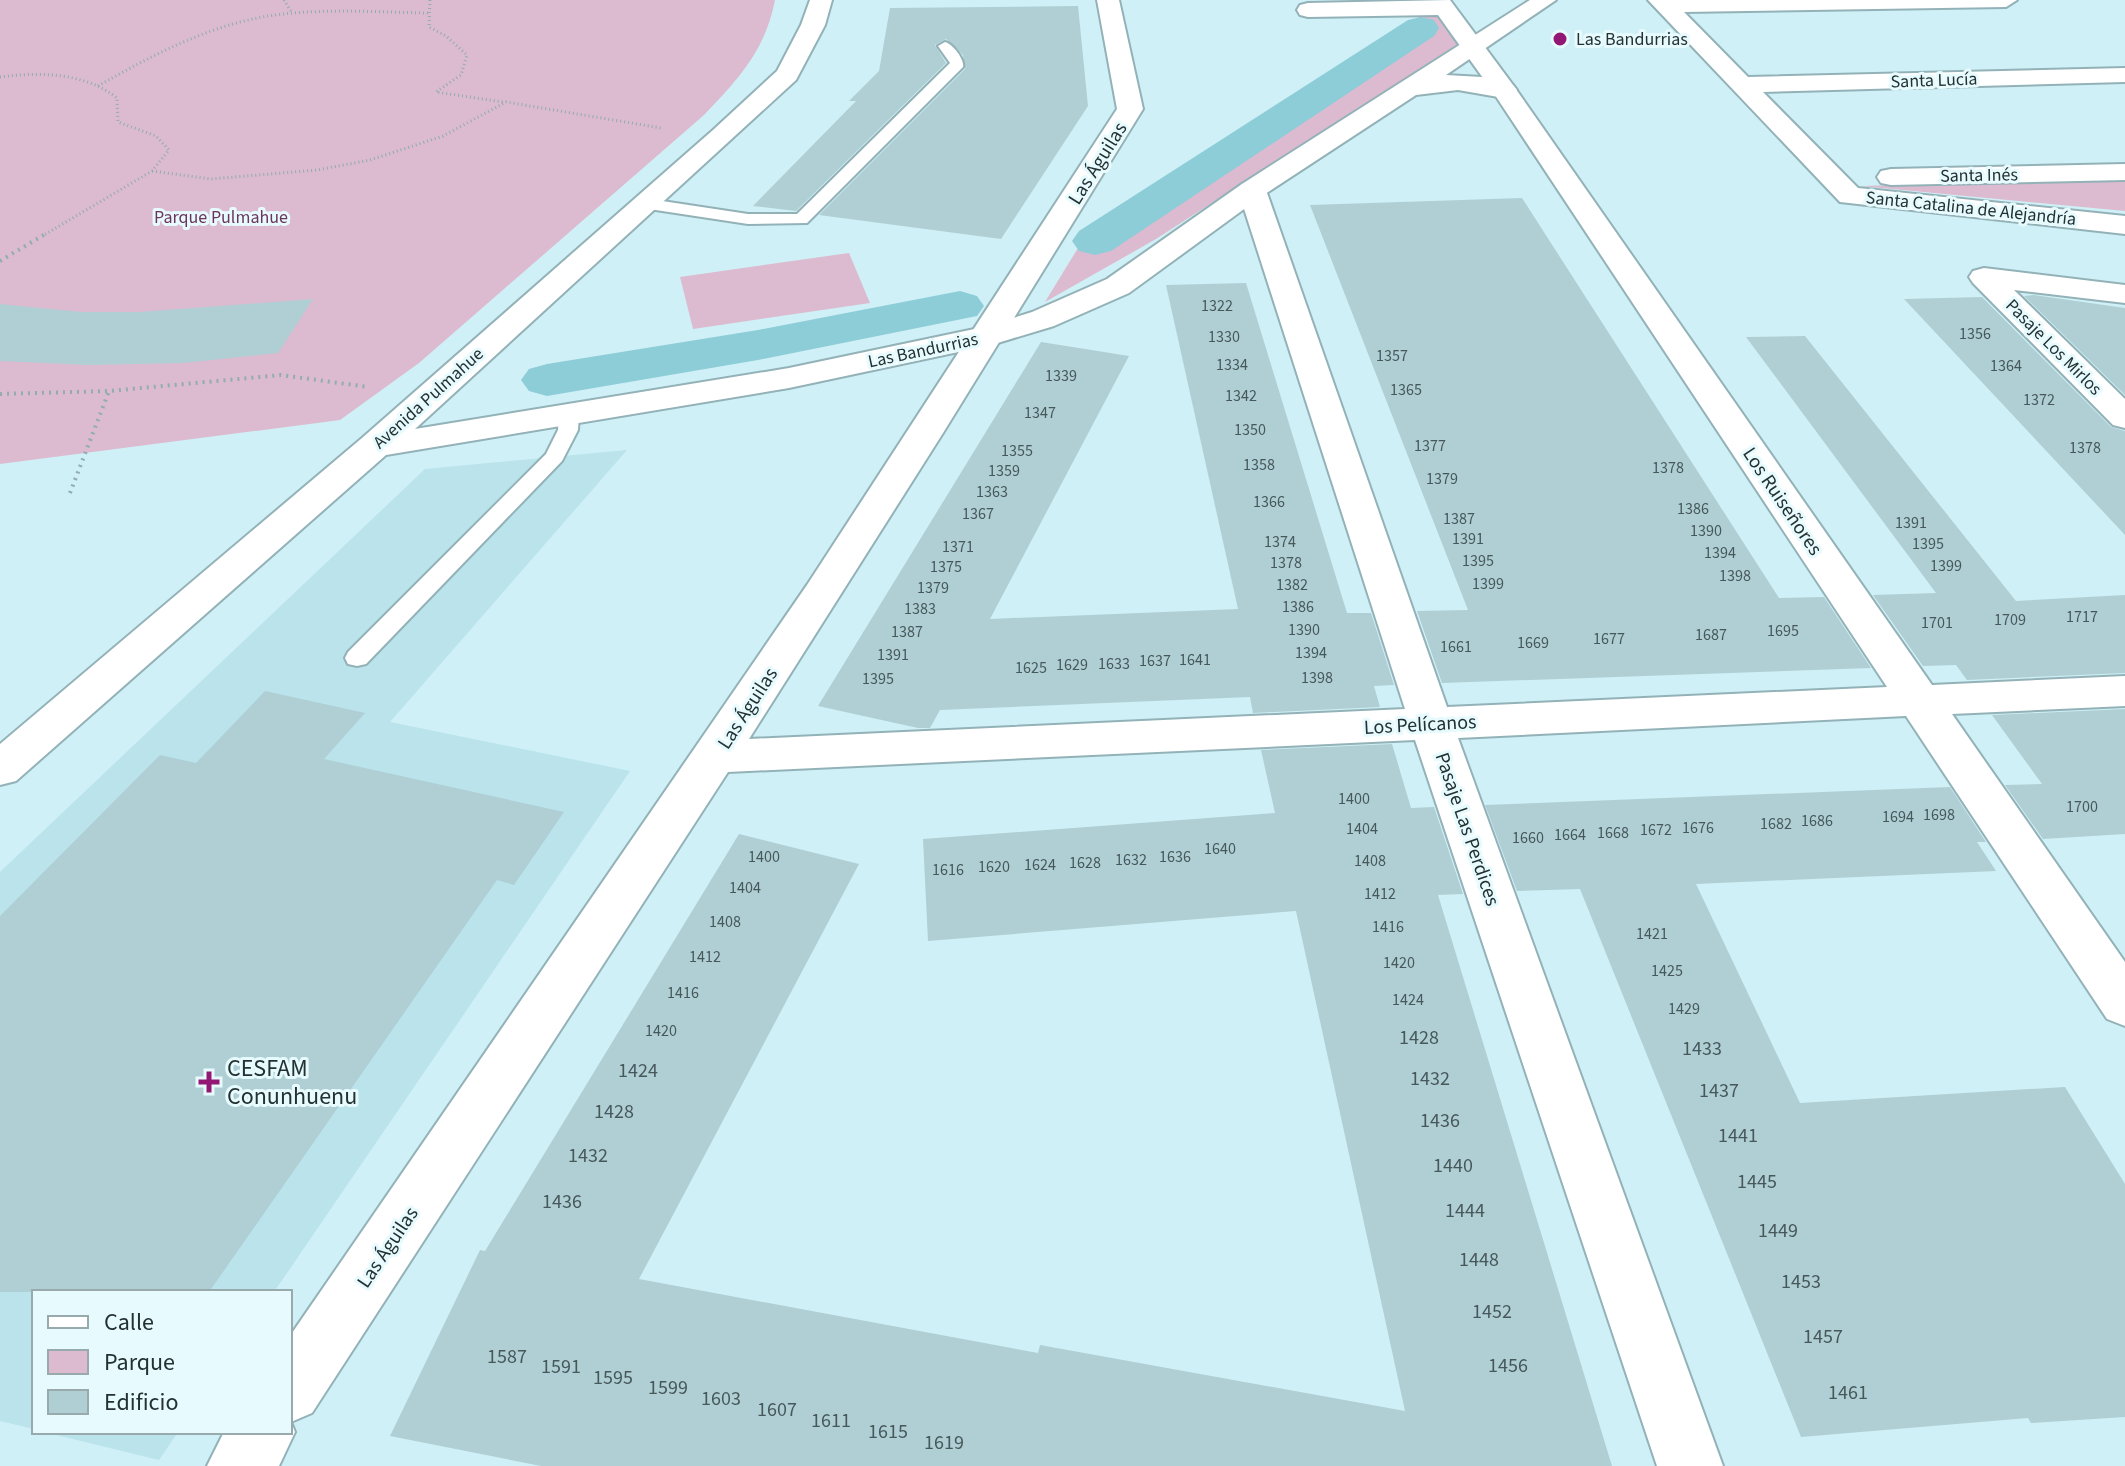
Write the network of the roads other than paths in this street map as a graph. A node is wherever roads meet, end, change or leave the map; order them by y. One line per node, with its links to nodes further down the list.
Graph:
1 (821, 0): 17 (street, Avenida Pulmahue)
2 (1108, 0): 20 (street, Las Águilas)
3 (1545, 0): 9 (street, Las Bandurrias)
4 (2006, 0): 5 (street)
5 (1662, 3): 11 (street, Santa Catalina de Alejandría)
6 (1442, 4): 7 (street); 9 (street, Los Ruiseñores)
7 (1308, 10)
8 (945, 46): 17 (lane)
9 (1474, 46): 12 (street, Las Bandurrias); 13 (street, Los Ruiseñores)
10 (2125, 75): 11 (street, Santa Lucía)
11 (1742, 85): 15 (street, Santa Catalina de Alejandría)
12 (1407, 90): 13 (street, Las Bandurrias); 16 (street, Las Bandurrias)
13 (1504, 90): 26 (street, Los Ruiseñores)
14 (2125, 172): 15 (street, Santa Inés)
15 (1832, 178): 18 (street, Santa Catalina de Alejandría)
16 (1252, 190): 20 (street, Las Bandurrias); 27 (street, Pasaje Las Perdices)
17 (649, 204): 23 (street, Avenida Pulmahue)
18 (2125, 225)
19 (2125, 294): 22 (street, Pasaje Los Mirlos)
20 (991, 335): 21 (street, Las Bandurrias); 28 (street, Las Águilas)
21 (569, 414): 23 (street, Las Bandurrias); 24 (lane)
22 (2125, 418)
23 (375, 446): 29 (street, Avenida Pulmahue)
24 (357, 658)
25 (2125, 691): 26 (street, Los Pelícanos)
26 (1919, 700): 27 (street, Los Pelícanos); 30 (street, Los Ruiseñores)
27 (1431, 723): 28 (street, Los Pelícanos); 34 (street, Pasaje Las Perdices)
28 (715, 757): 31 (street, Las Águilas)
29 (0, 769)
30 (2125, 1004)
31 (292, 1388)
32 (262, 1434): 33 (street)
33 (240, 1466)
34 (1690, 1466)

